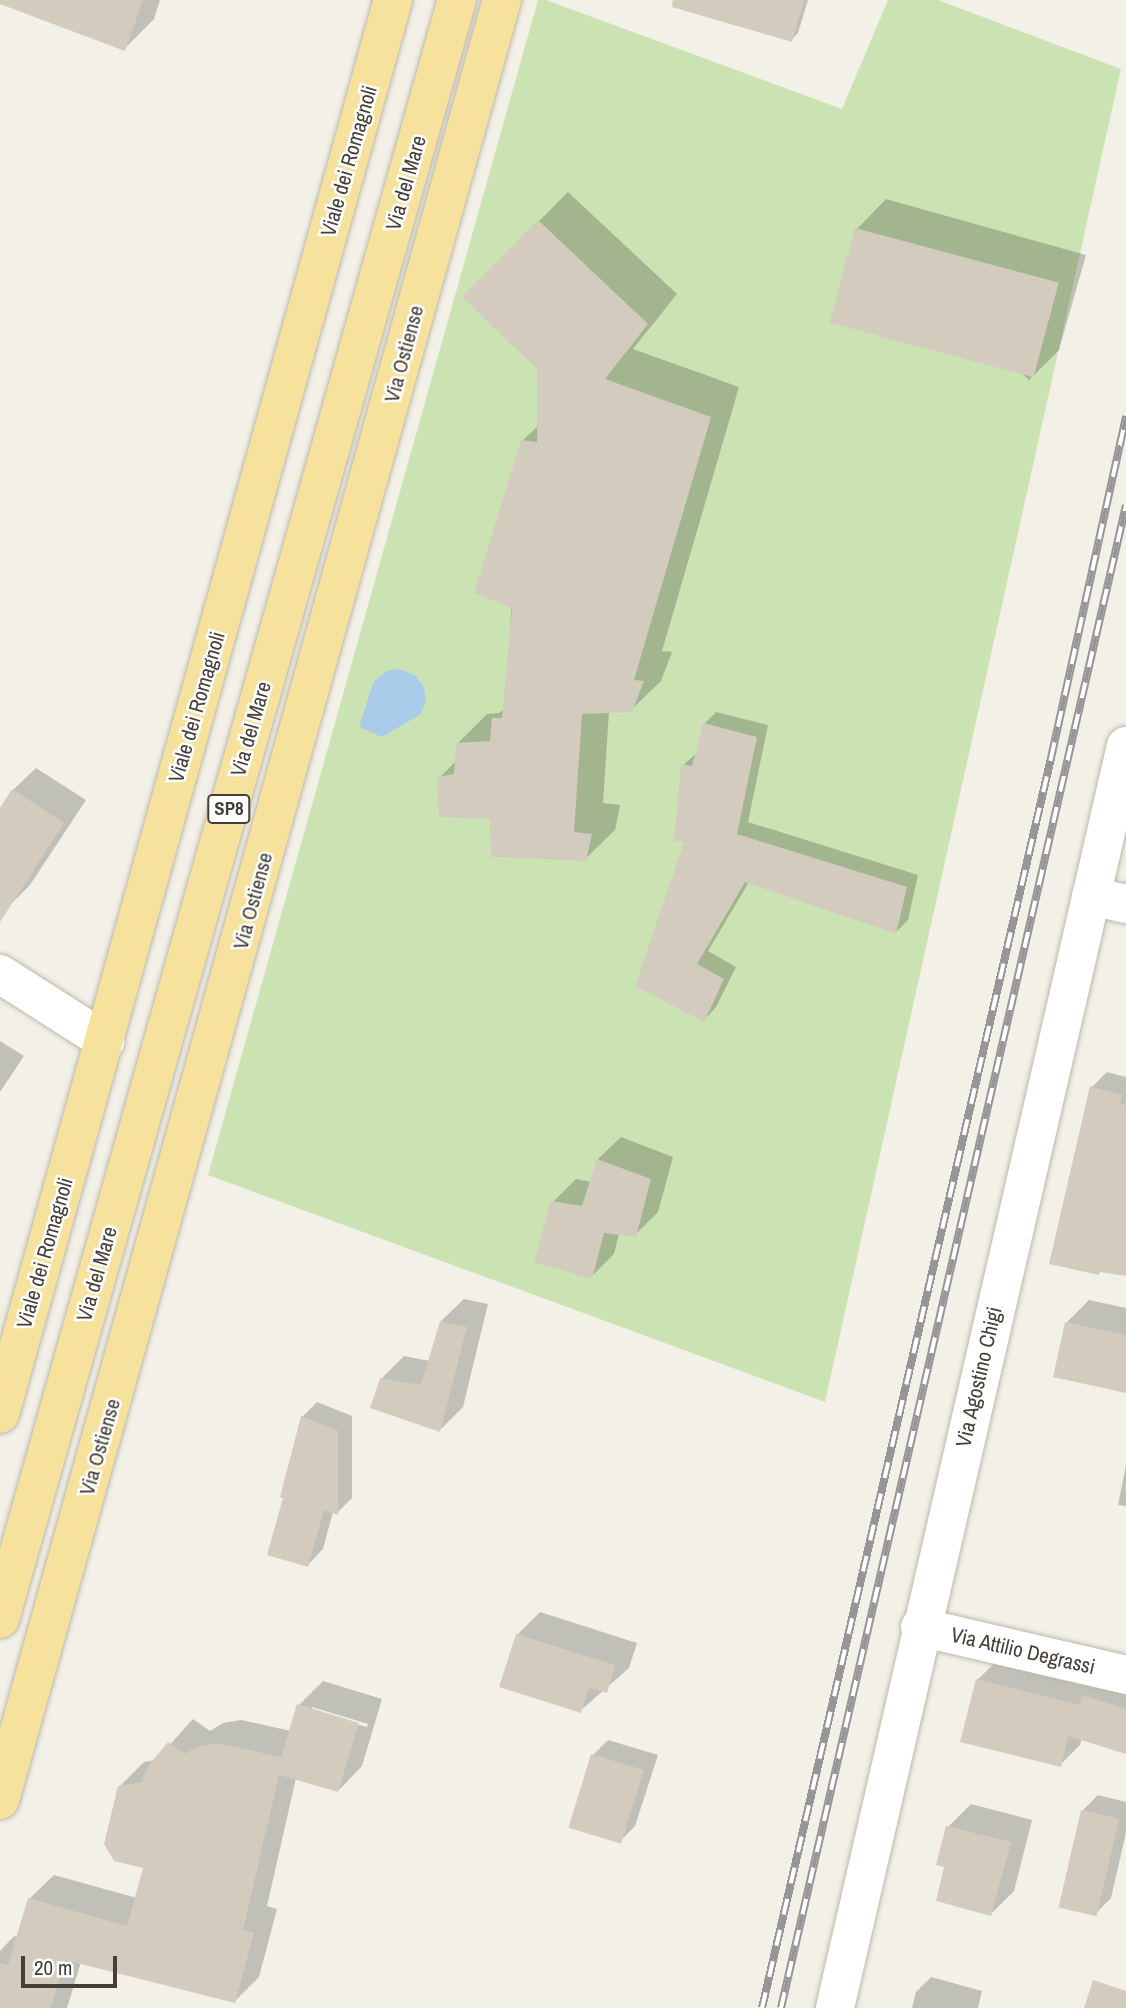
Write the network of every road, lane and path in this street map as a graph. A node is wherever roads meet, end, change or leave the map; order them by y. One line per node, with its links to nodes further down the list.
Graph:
1 (394, 0): 7 (main road, Viale dei Romagnoli)
2 (457, 0): 9 (main road, Via del Mare / SP8)
3 (502, 0): 12 (main road, Via Ostiense)
4 (1126, 746): 5 (street, Via Agostino Chigi)
5 (1108, 900): 10 (street, Via Agostino Chigi)
6 (0, 974): 7 (street)
7 (105, 1041): 8 (main road, Viale dei Romagnoli)
8 (0, 1414)
9 (0, 1619)
10 (920, 1628): 11 (street, Via Attilio Degrassi); 13 (street, Via Agostino Chigi)
11 (1126, 1675)
12 (0, 1800)
13 (835, 2008)

